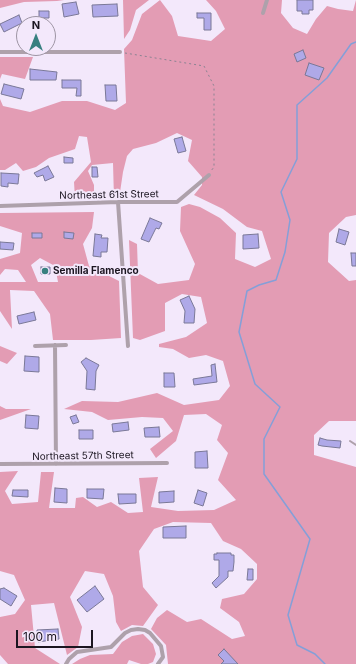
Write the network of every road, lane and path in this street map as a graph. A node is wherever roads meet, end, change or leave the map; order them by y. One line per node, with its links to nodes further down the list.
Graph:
1 (267, 0): 2 (street)
2 (263, 12)
3 (0, 52): 4 (street)
4 (120, 52): 5 (path)
5 (209, 175): 6 (street, Northeast 61st Street)
6 (118, 202): 7 (street, Northeast 61st Street); 11 (street)
7 (0, 206)
8 (55, 345): 9 (street); 10 (street); 16 (street)
9 (66, 345)
10 (35, 346)
11 (128, 346)
12 (350, 441): 13 (lane)
13 (356, 445)
14 (167, 463): 16 (street, Northeast 57th Street)
15 (0, 464): 16 (street, Northeast 57th Street)
16 (56, 464)
17 (66, 664): 18 (street)
18 (158, 664)

